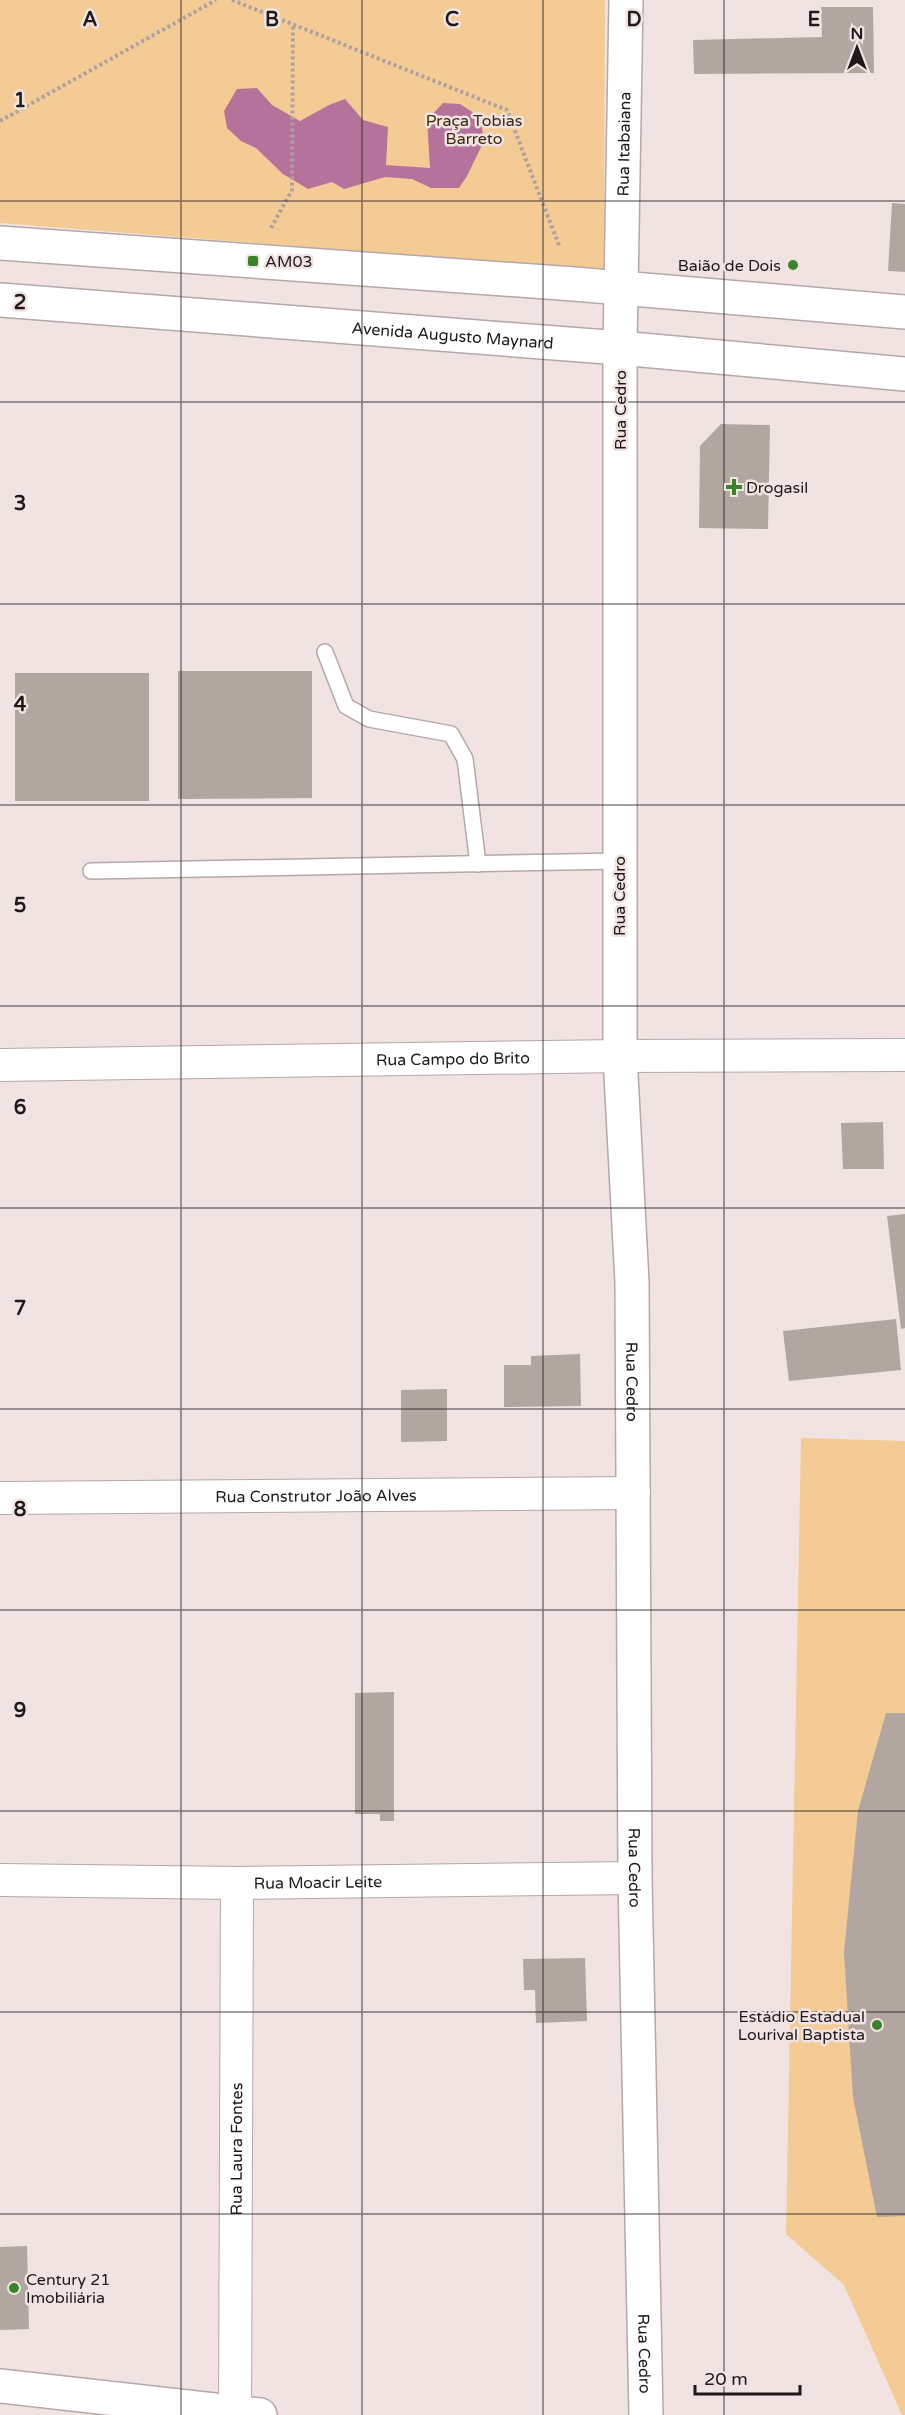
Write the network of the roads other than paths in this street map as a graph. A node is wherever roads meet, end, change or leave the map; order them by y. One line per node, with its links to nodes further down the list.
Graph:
1 (626, 0): 3 (street, Rua Itabaiana)
2 (0, 243): 3 (street)
3 (621, 288): 5 (street); 6 (street, Rua Itabaiana)
4 (0, 300): 6 (street, Avenida Augusto Maynard)
5 (905, 312)
6 (620, 348): 7 (street, Avenida Augusto Maynard); 9 (street, Rua Cedro)
7 (905, 374)
8 (325, 652): 10 (lane)
9 (619, 861): 10 (lane); 13 (street, Rua Cedro)
10 (478, 864): 11 (lane)
11 (91, 871)
12 (905, 1054): 13 (street, Rua Campo do Brito)
13 (620, 1056): 14 (street, Rua Campo do Brito); 15 (street, Rua Cedro)
14 (0, 1065)
15 (634, 1493): 16 (street, Rua Construtor João Alves); 17 (street, Rua Cedro)
16 (0, 1498)
17 (636, 1878): 19 (street, Rua Moacir Leite); 22 (street, Rua Cedro)
18 (0, 1880): 19 (street, Rua Moacir Leite)
19 (237, 1883): 21 (street, Rua Laura Fontes)
20 (0, 2386): 21 (street)
21 (243, 2414)
22 (646, 2415)

